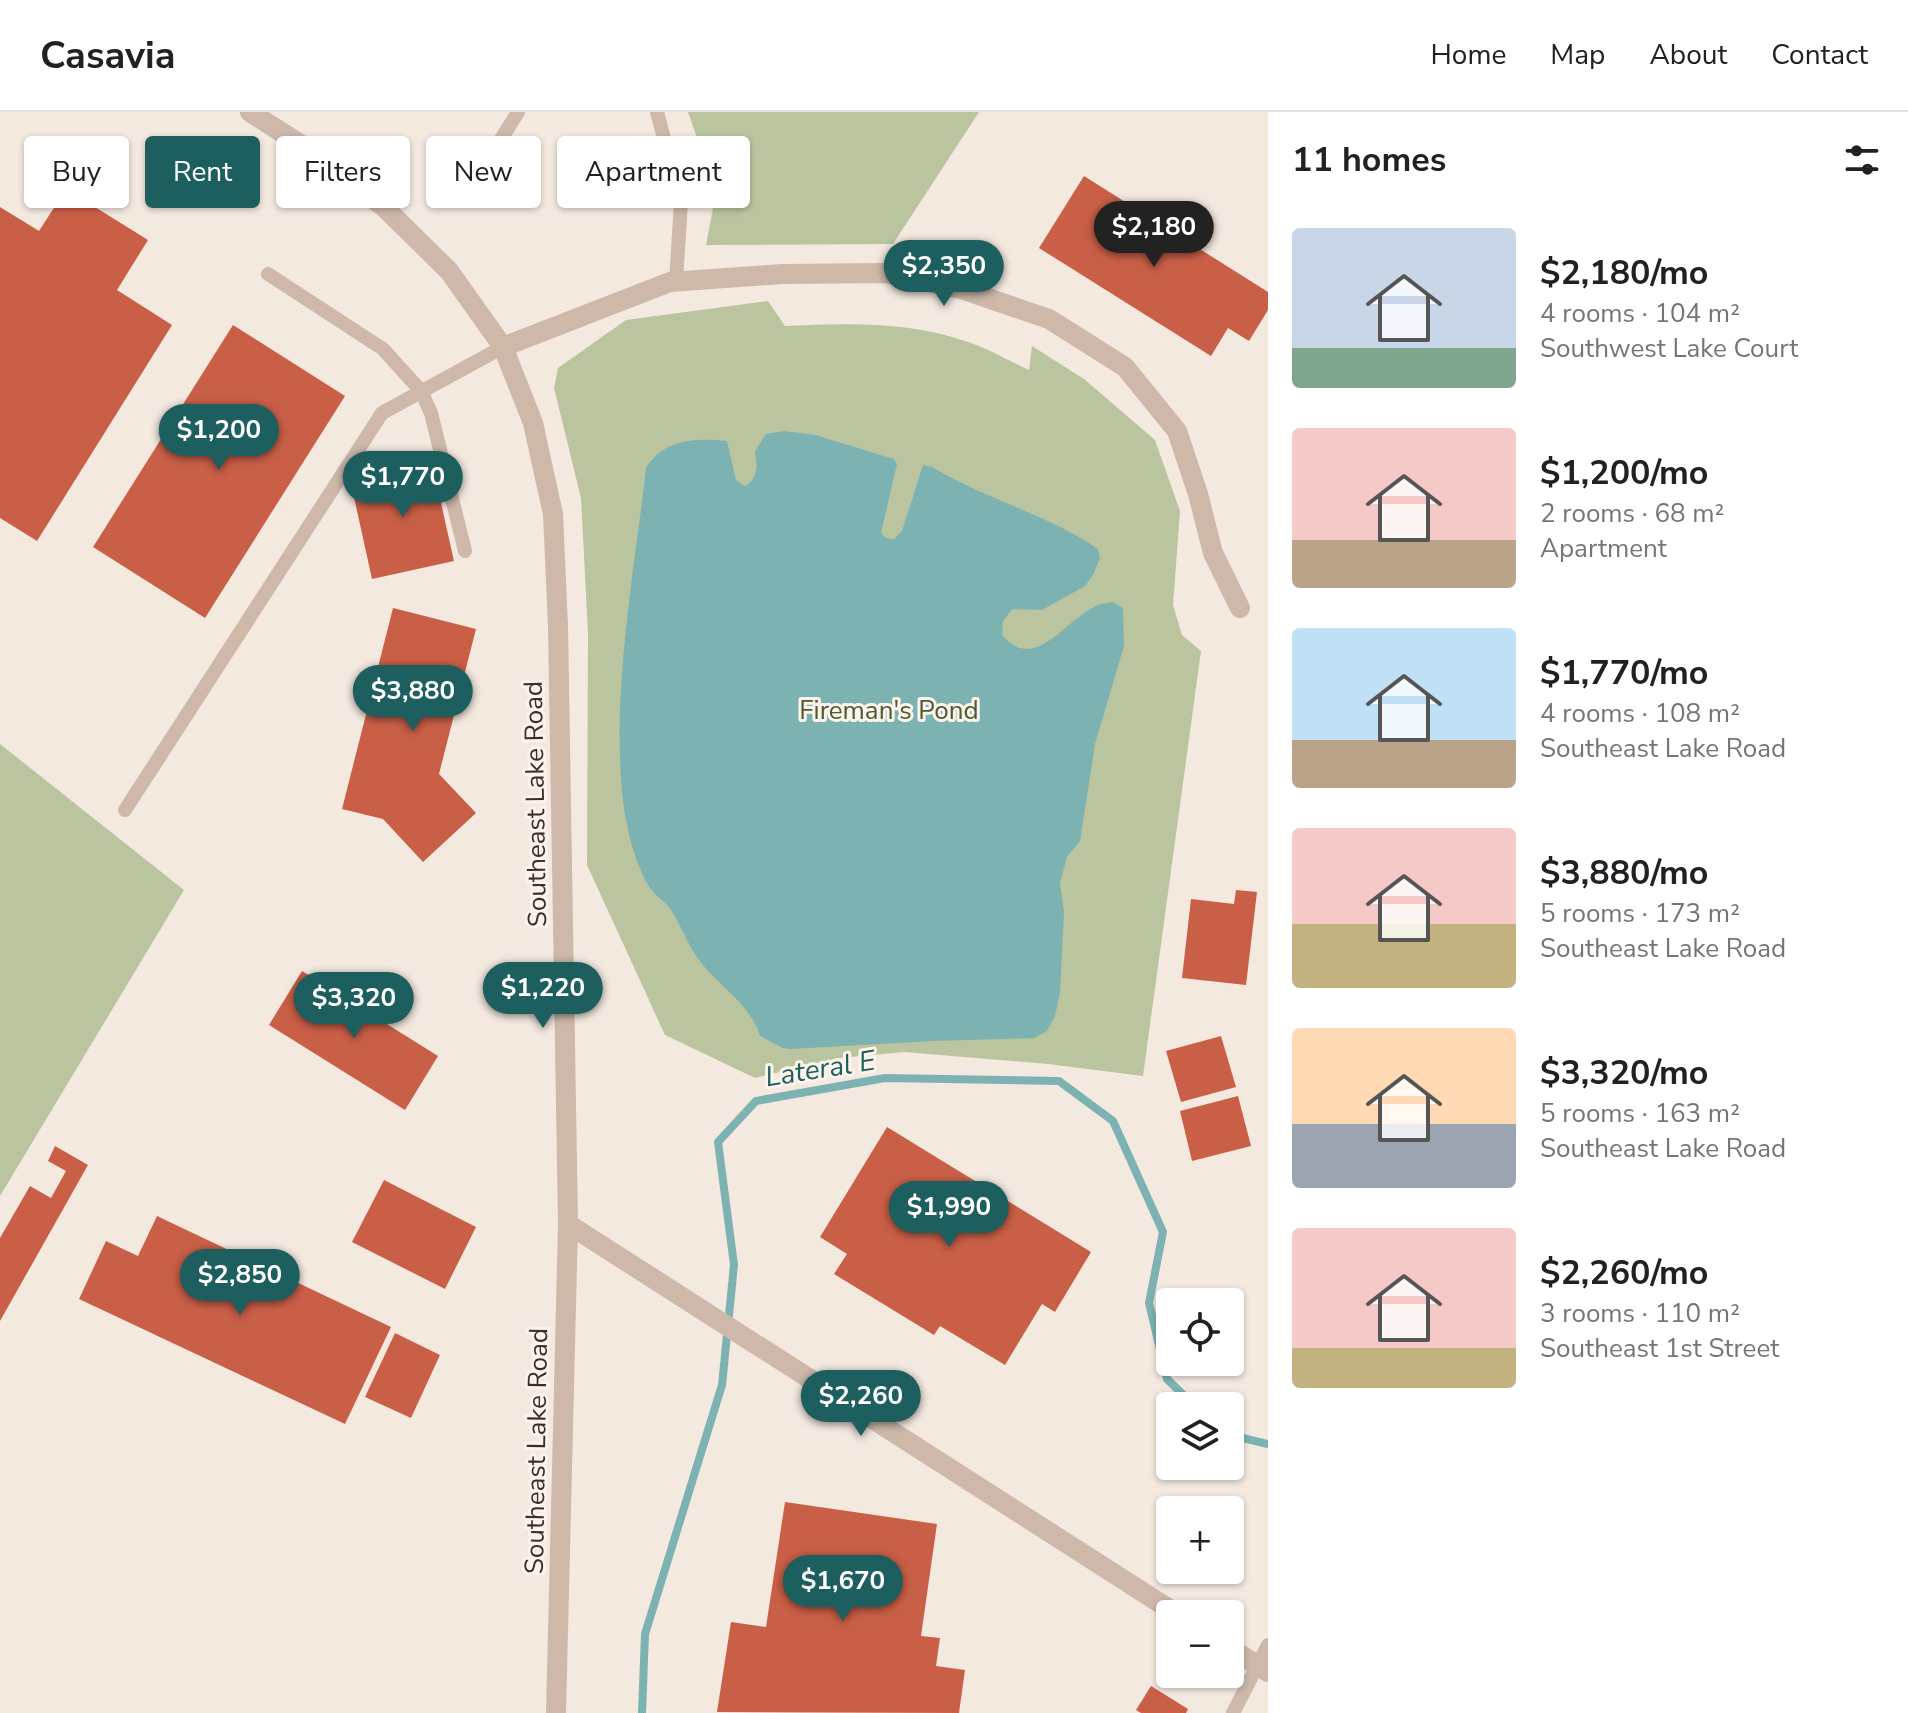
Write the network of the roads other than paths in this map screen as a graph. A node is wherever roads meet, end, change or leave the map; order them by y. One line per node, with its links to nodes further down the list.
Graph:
1 (250, 112): 7 (street, Southeast Lake Road)
2 (518, 112): 4 (lane)
3 (657, 112): 6 (lane)
4 (503, 136)
5 (268, 274): 8 (lane)
6 (676, 282): 7 (street); 10 (street)
7 (503, 347): 8 (lane); 12 (street, Southeast Lake Road)
8 (421, 391): 9 (lane); 11 (lane)
9 (465, 551)
10 (1240, 608)
11 (125, 810)
12 (568, 1224): 13 (street); 17 (street, Southeast Lake Road)
13 (1156, 1601)
14 (1268, 1645): 16 (lane)
15 (1244, 1657): 16 (street)
16 (1262, 1668): 18 (lane)
17 (556, 1713)
18 (1233, 1713)

